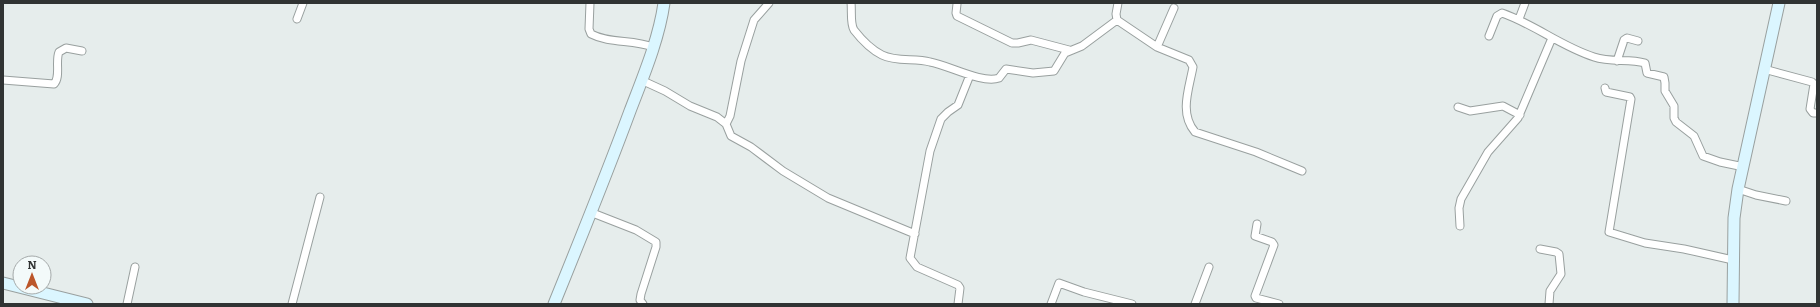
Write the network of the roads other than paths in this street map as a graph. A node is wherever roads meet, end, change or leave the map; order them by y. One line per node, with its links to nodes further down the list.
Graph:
1 (303, 3): 11 (street)
2 (590, 3): 17 (street)
3 (664, 3): 17 (street)
4 (769, 3): 30 (street)
5 (851, 3): 23 (street)
6 (1118, 3): 13 (street)
7 (1525, 3): 12 (street)
8 (1779, 3): 22 (street)
9 (957, 4): 19 (street)
10 (1174, 8): 18 (street)
11 (297, 19)
12 (1519, 19): 14 (street); 15 (street)
13 (1117, 20): 18 (street); 19 (street)
14 (1489, 36)
15 (1552, 38): 21 (street); 29 (street)
16 (1638, 41): 21 (street)
17 (652, 47): 25 (street)
18 (1157, 47): 32 (street)
19 (1069, 50): 23 (street)
20 (82, 51): 24 (street)
21 (1617, 61): 31 (street)
22 (1764, 69): 28 (street); 31 (street)
23 (970, 75): 39 (street)
24 (3, 80)
25 (641, 80): 30 (street); 36 (street)
26 (1604, 88): 41 (street)
27 (1458, 107): 29 (street)
28 (1817, 113)
29 (1520, 115): 38 (street)
30 (726, 124): 39 (street)
31 (1744, 167): 33 (street)
32 (1302, 171)
33 (1738, 189): 35 (street); 41 (street)
34 (320, 197): 47 (street)
35 (1786, 201)
36 (590, 212): 48 (street); 49 (street)
37 (1257, 224): 54 (street)
38 (1460, 226)
39 (914, 234): 50 (street)
40 (1540, 249): 55 (street)
41 (1733, 260): 56 (street)
42 (135, 267): 46 (street)
43 (1209, 268): 53 (street)
44 (3, 283): 45 (street)
45 (87, 304)
46 (127, 304)
47 (292, 304)
48 (554, 304)
49 (643, 304)
50 (958, 304)
51 (1051, 304): 52 (street)
52 (1132, 304)
53 (1195, 304)
54 (1279, 304)
55 (1549, 304)
56 (1734, 304)

